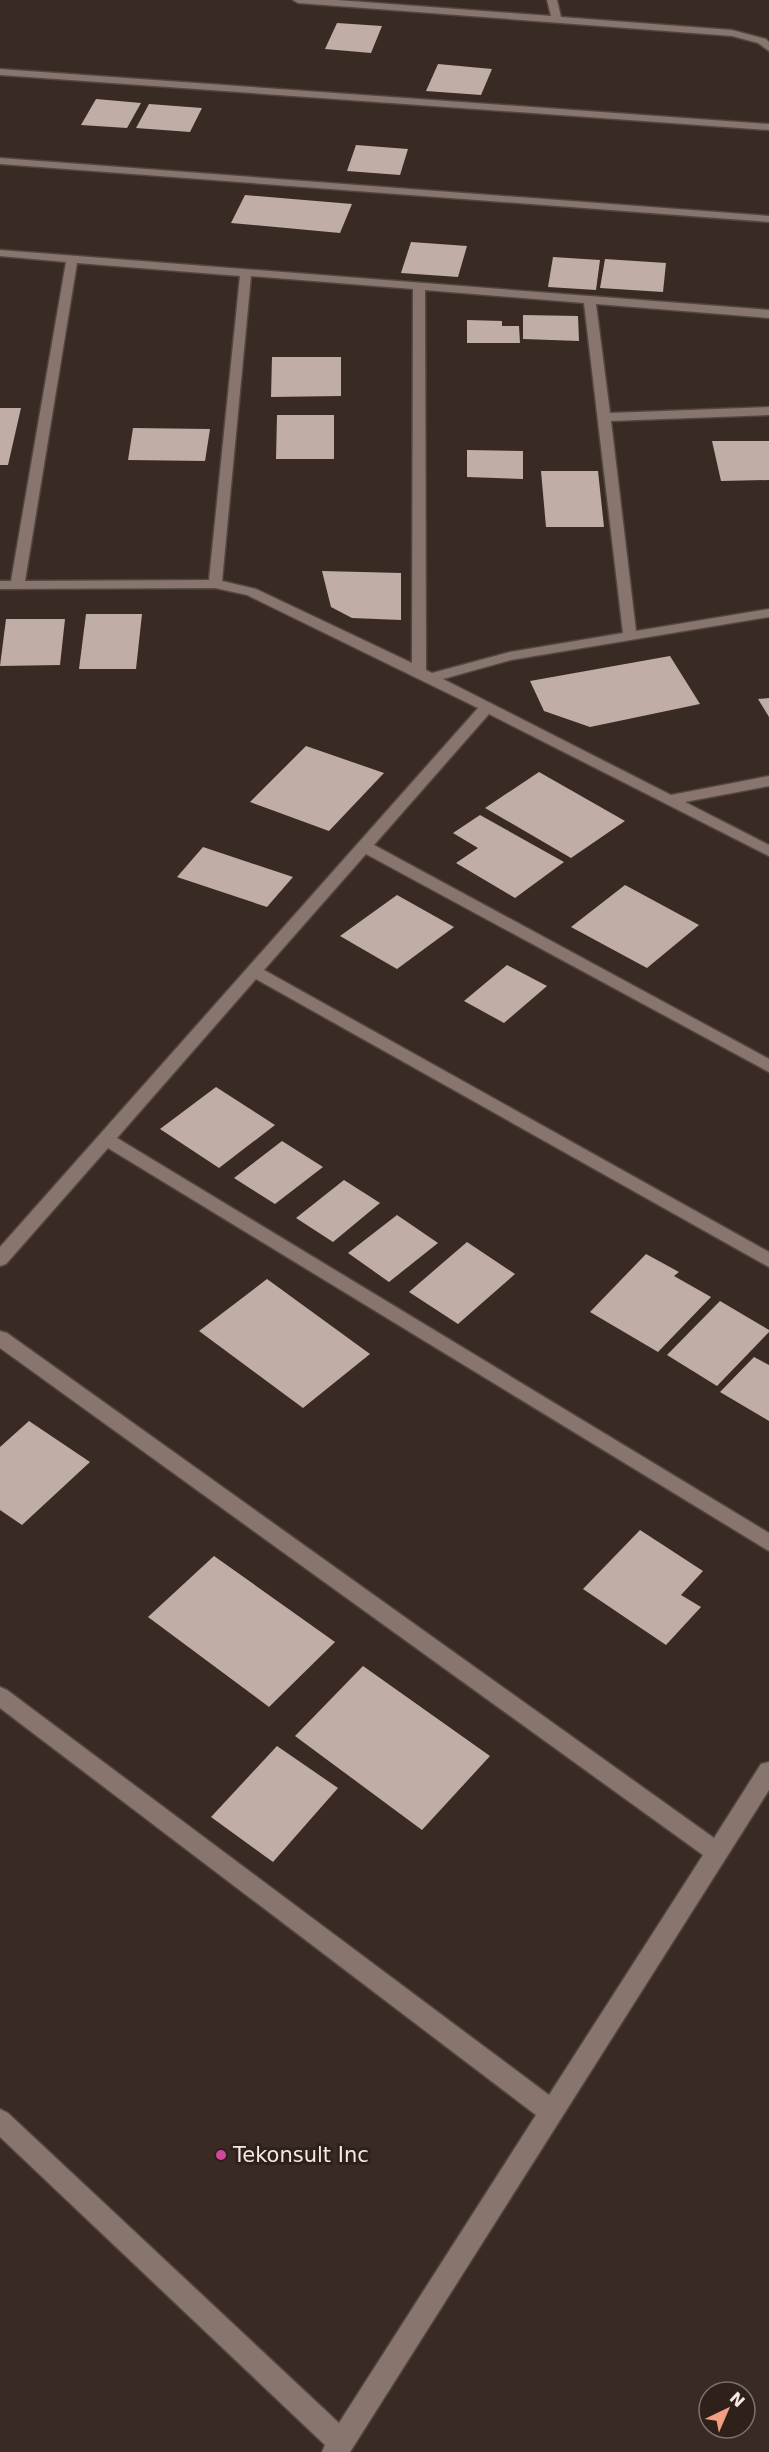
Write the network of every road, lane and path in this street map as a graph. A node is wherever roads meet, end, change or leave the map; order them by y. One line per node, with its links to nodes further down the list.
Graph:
1 (298, 0): 3 (street)
2 (552, 0): 3 (street)
3 (557, 19): 4 (street)
4 (769, 48)
5 (0, 72): 6 (street)
6 (769, 128)
7 (0, 161): 8 (street)
8 (769, 219)
9 (0, 253): 10 (street)
10 (72, 258): 11 (street); 19 (street)
11 (246, 272): 12 (street); 17 (street)
12 (420, 285): 13 (street); 22 (street)
13 (590, 301): 14 (street); 16 (street)
14 (769, 314)
15 (769, 411): 16 (street)
16 (604, 417): 21 (street)
17 (215, 584): 19 (street); 22 (street)
18 (0, 585): 19 (street)
19 (17, 585)
20 (769, 613): 21 (street)
21 (630, 636): 22 (street)
22 (424, 675): 23 (street)
23 (487, 707): 25 (street); 26 (street)
24 (769, 781): 25 (street)
25 (669, 800): 27 (street)
26 (364, 846): 28 (street); 29 (street)
27 (769, 851)
28 (254, 971): 30 (street); 32 (street)
29 (769, 1066)
30 (106, 1139): 31 (street); 34 (street)
31 (0, 1259)
32 (769, 1260)
33 (0, 1338): 37 (street)
34 (769, 1543)
35 (0, 1696): 38 (street)
36 (769, 1771): 37 (street)
37 (717, 1852): 38 (street)
38 (553, 2113): 40 (street)
39 (0, 2121): 40 (street)
40 (338, 2447)

